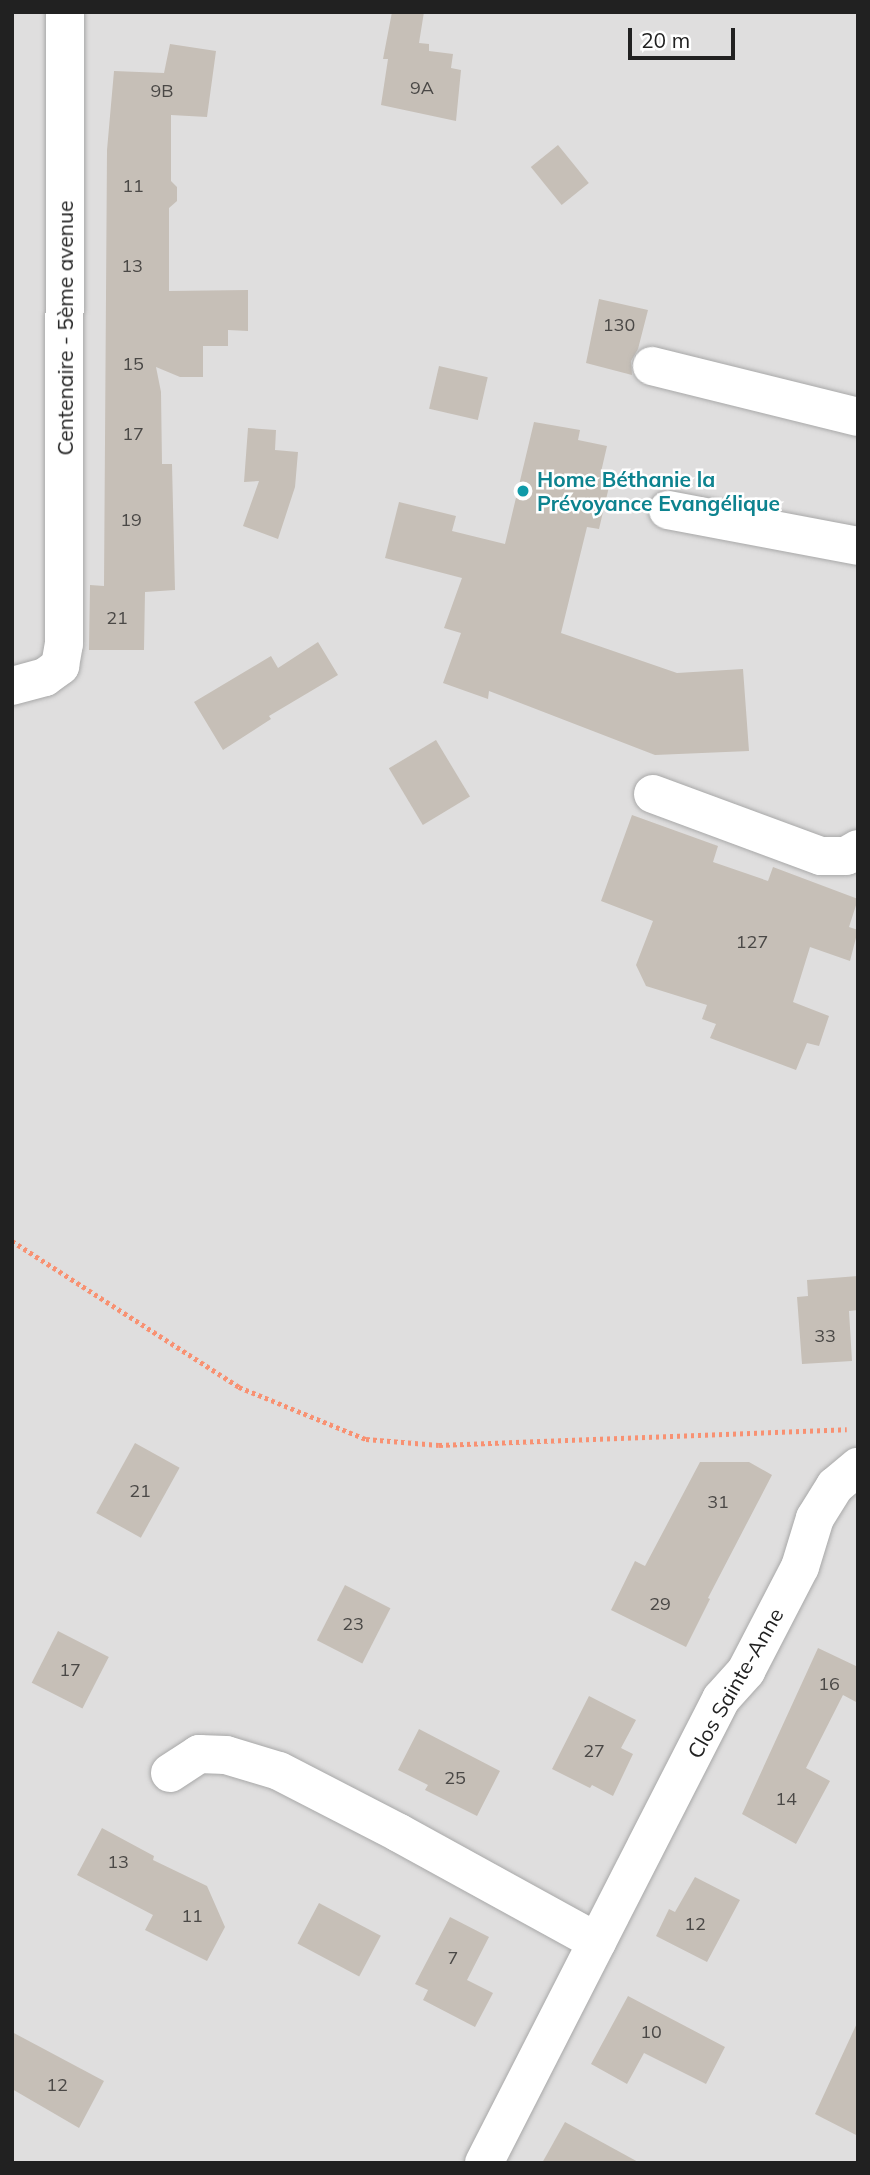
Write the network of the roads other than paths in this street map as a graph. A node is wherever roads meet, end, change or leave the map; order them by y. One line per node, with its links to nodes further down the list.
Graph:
1 (65, 12): 6 (street, Centenaire - 5ème avenue)
2 (653, 366): 3 (street)
3 (858, 417)
4 (668, 510): 5 (street)
5 (858, 546)
6 (12, 686)
7 (653, 794): 8 (street)
8 (858, 849)
9 (858, 1467): 11 (street, Clos Sainte-Anne)
10 (170, 1773): 11 (street)
11 (597, 1941): 12 (street, Clos Sainte-Anne)
12 (484, 2163)

